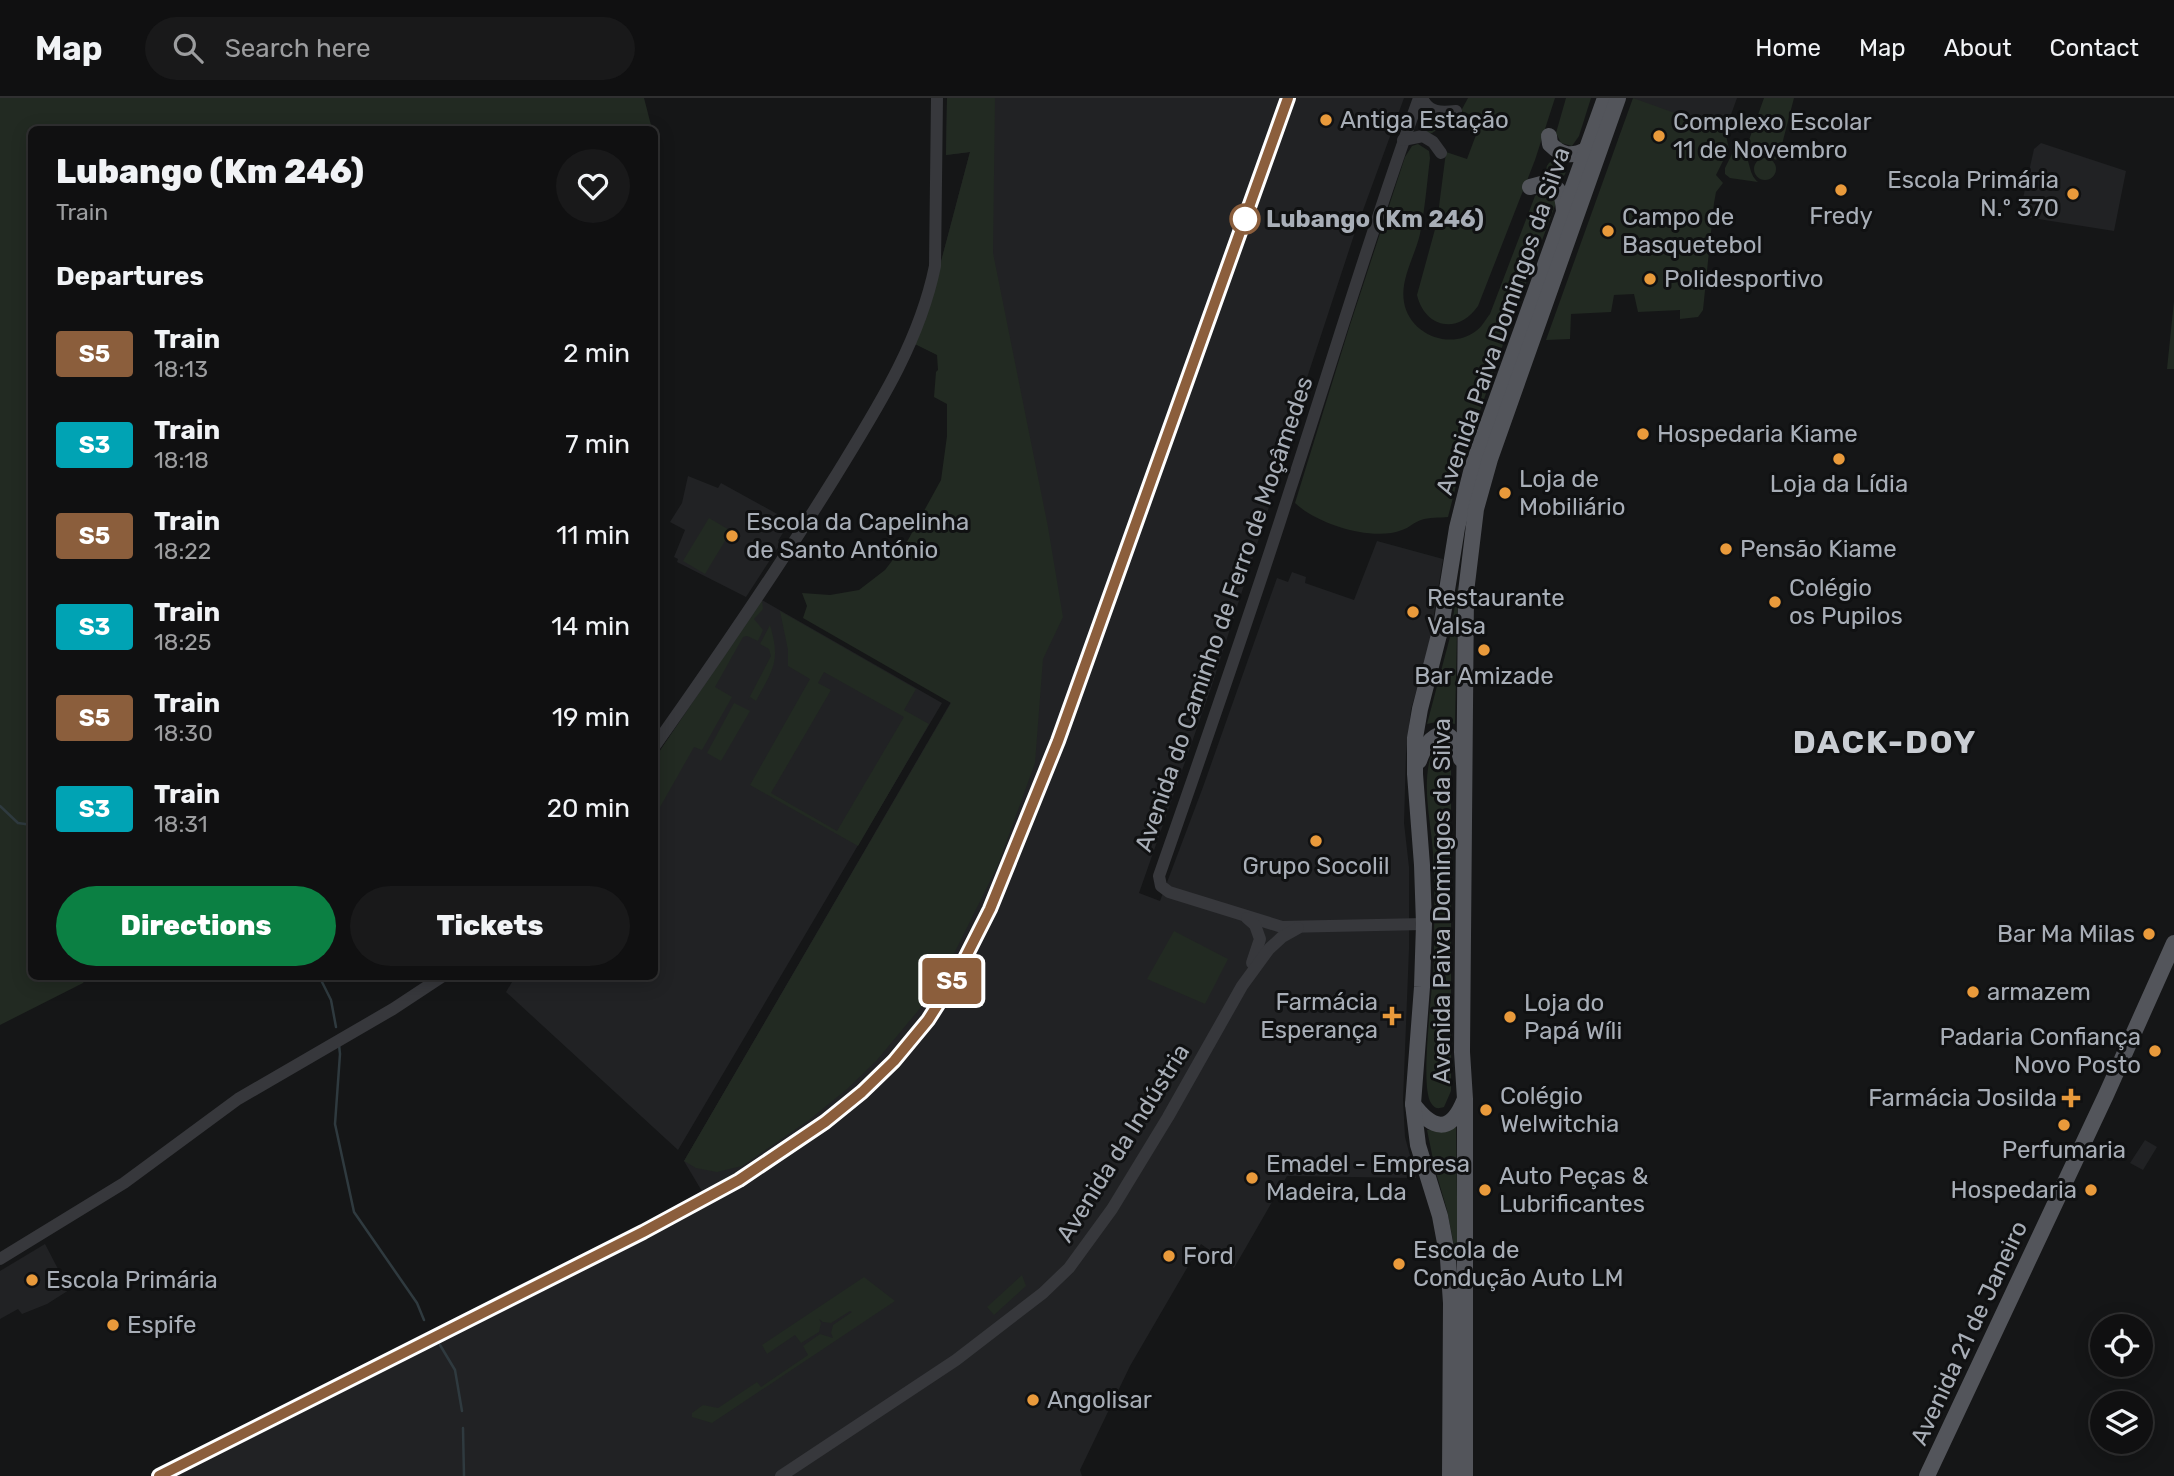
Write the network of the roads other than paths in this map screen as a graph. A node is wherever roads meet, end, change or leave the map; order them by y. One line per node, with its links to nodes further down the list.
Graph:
1 (937, 98): 12 (street)
2 (1420, 98): 5 (street); 7 (street, Avenida do Caminho de Ferro de Moçâmedes)
3 (1605, 98): 8 (main road, Avenida Paiva Domingos da Silva)
4 (1618, 98): 13 (main road, Avenida Paiva Domingos da Silva)
5 (1455, 111)
6 (1549, 136): 8 (main road)
7 (1404, 140): 9 (street); 15 (street, Avenida do Caminho de Ferro de Moçâmedes)
8 (1586, 150): 11 (main road, Avenida Paiva Domingos da Silva)
9 (1441, 153)
10 (1531, 187): 11 (main road)
11 (1564, 215): 14 (main road, Avenida Paiva Domingos da Silva)
12 (658, 741)
13 (1464, 773): 14 (main road); 21 (main road, Avenida Paiva Domingos da Silva)
14 (1415, 774): 16 (main road, Avenida Paiva Domingos da Silva)
15 (1247, 918): 17 (street, Avenida do Caminho de Ferro de Moçâmedes); 20 (street, Avenida da Indústria)
16 (1423, 924): 17 (street, Avenida do Caminho de Ferro de Moçâmedes); 22 (main road, Avenida Paiva Domingos da Silva)
17 (1302, 927): 20 (street, Avenida da Indústria)
18 (2174, 943): 27 (main road, Avenida 21 de Janeiro)
19 (437, 980): 23 (street)
20 (1242, 986): 24 (street, Avenida da Indústria)
21 (1465, 1099): 22 (main road); 26 (main road, Avenida Paiva Domingos da Silva)
22 (1413, 1104): 25 (main road, Avenida Paiva Domingos da Silva)
23 (0, 1259)
24 (781, 1476)
25 (1450, 1476)
26 (1465, 1476)
27 (1927, 1476)

